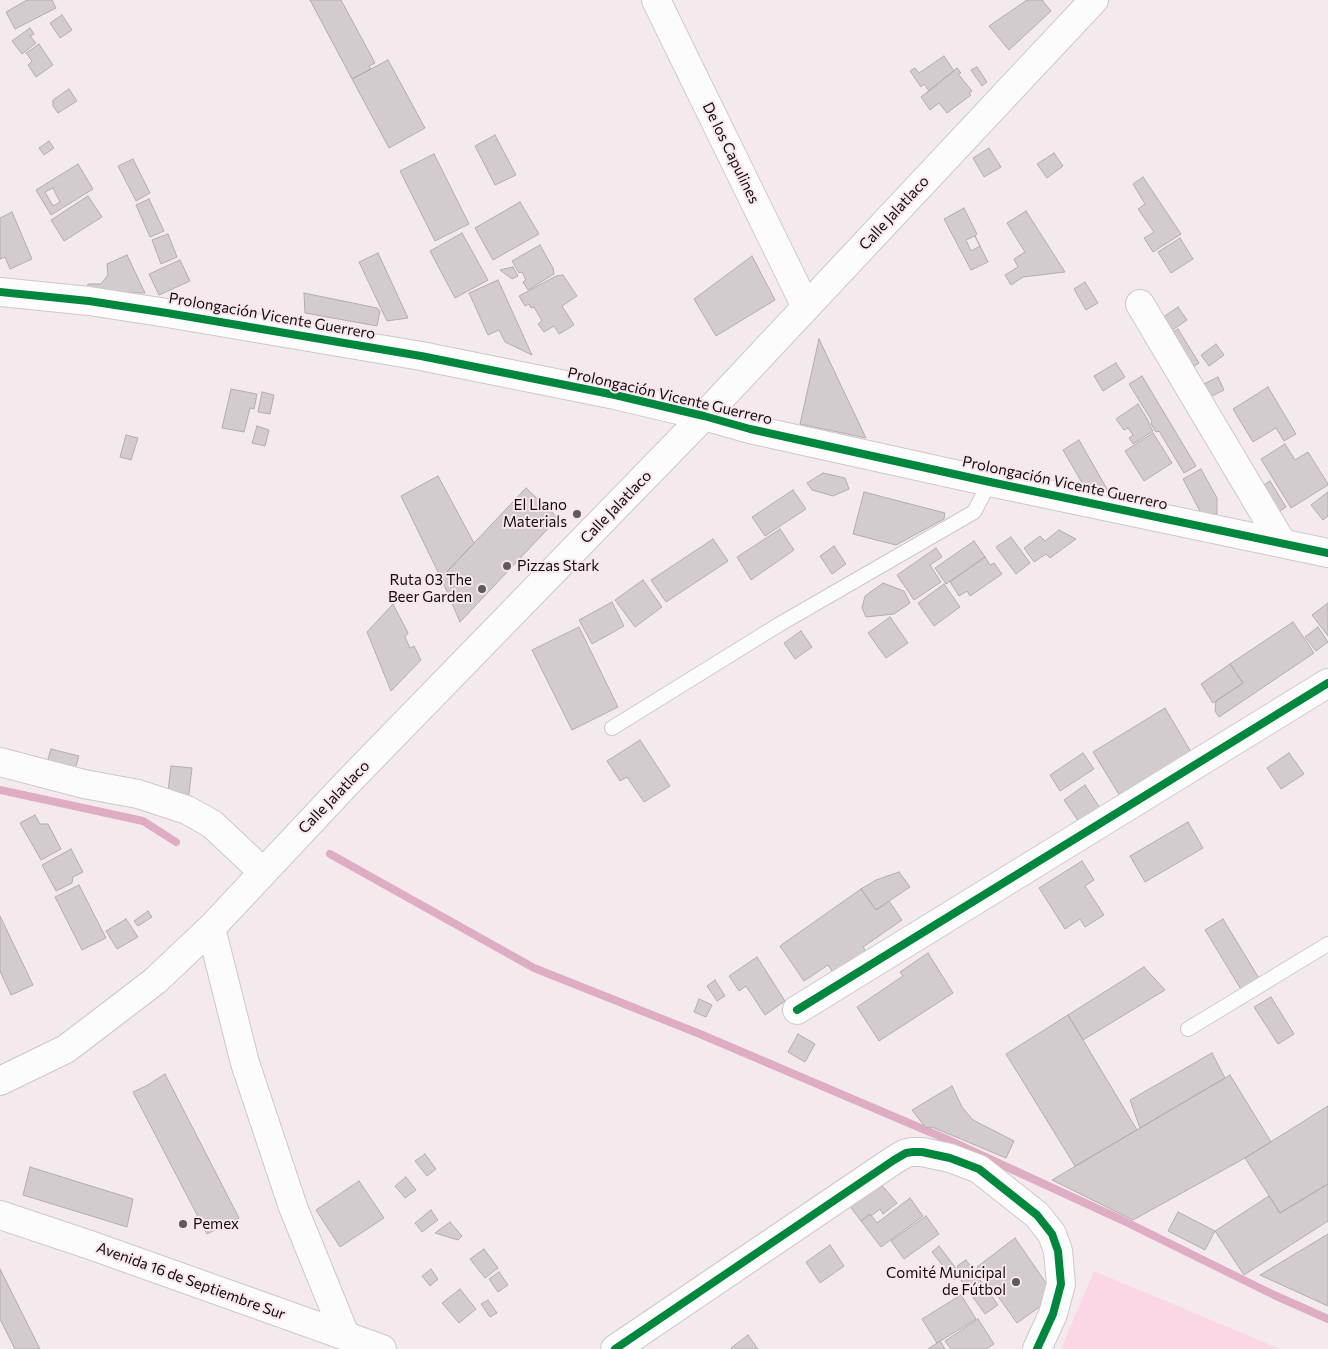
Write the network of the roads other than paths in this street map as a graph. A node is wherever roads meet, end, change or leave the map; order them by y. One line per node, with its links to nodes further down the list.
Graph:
1 (656, 0): 5 (street, De los Capulines)
2 (1094, 0): 5 (street, Calle Jalatlaco)
3 (0, 292): 6 (street, Prolongación Vicente Guerrero)
4 (1140, 304): 8 (street)
5 (806, 306): 6 (street, Calle Jalatlaco)
6 (704, 416): 7 (street, Prolongación Vicente Guerrero); 13 (street, Calle Jalatlaco)
7 (990, 482): 8 (street, Prolongación Vicente Guerrero); 11 (lane)
8 (1282, 543): 9 (street, Prolongación Vicente Guerrero)
9 (1328, 553)
10 (1328, 683): 16 (street)
11 (612, 728)
12 (0, 762): 13 (street)
13 (263, 872): 14 (street, Calle Jalatlaco)
14 (211, 928): 18 (street, Calle Jalatlaco); 20 (street)
15 (1328, 944): 17 (lane)
16 (797, 1010)
17 (1188, 1029)
18 (0, 1081)
19 (0, 1215): 20 (street, Avenida 16 de Septiembre Sur)
20 (344, 1335): 21 (street, Avenida 16 de Septiembre Sur)
21 (382, 1349)
22 (615, 1349): 23 (street)
23 (1037, 1349)

